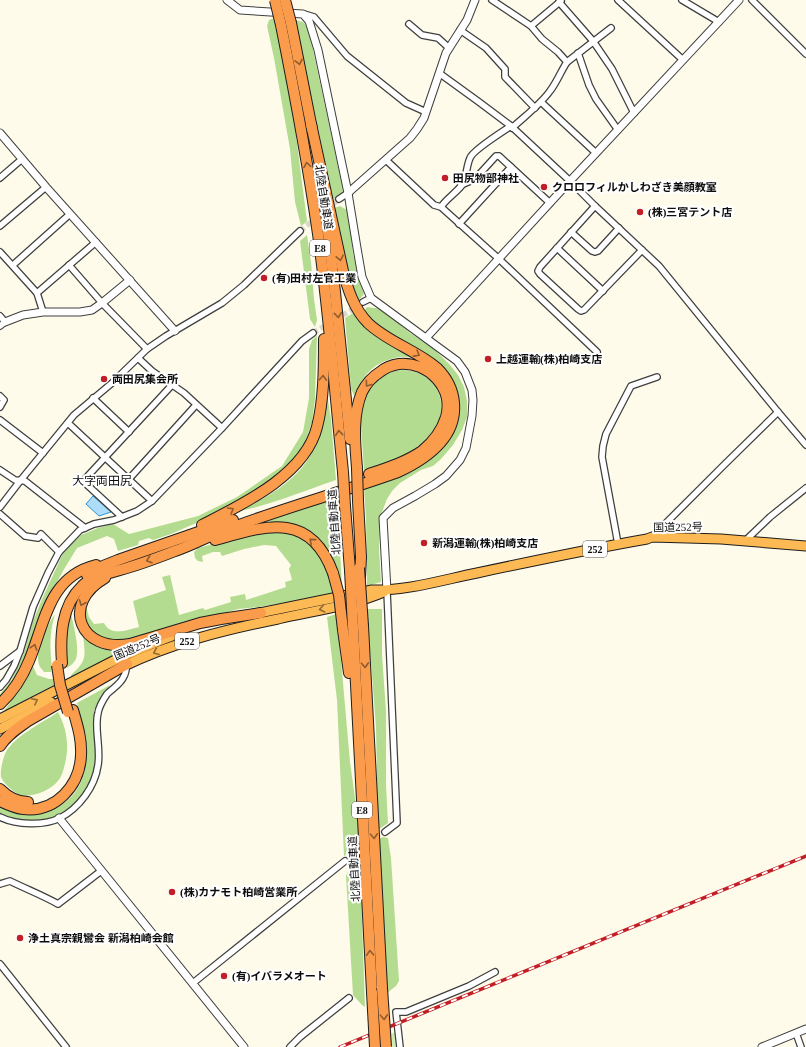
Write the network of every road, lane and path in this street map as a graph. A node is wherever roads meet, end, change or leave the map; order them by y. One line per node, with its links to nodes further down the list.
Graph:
1 (227, 0): 11 (street)
2 (275, 0): 13 (highway, 北陸自動車道 / E8, bridge)
3 (285, 0): 13 (highway, 北陸自動車道 / E8, bridge)
4 (475, 0): 17 (street)
5 (492, 0): 15 (street)
6 (618, 0): 22 (street)
7 (682, 0): 12 (street)
8 (739, 0): 12 (street)
9 (752, 0): 21 (street)
10 (561, 1): 15 (street); 18 (street)
11 (303, 14): 27 (street); 42 (street)
12 (719, 22): 22 (street)
13 (286, 24): 29 (highway, 北陸自動車道 / E8, one-way to 29); 39 (highway, 北陸自動車道 / E8, one-way to 13)
14 (409, 24): 19 (street)
15 (531, 26): 23 (street)
16 (611, 28): 18 (street)
17 (460, 30): 19 (street); 26 (street)
18 (593, 41): 20 (street); 28 (street)
19 (449, 48): 24 (street)
20 (578, 53): 23 (street); 31 (street)
21 (806, 54)
22 (683, 60): 28 (street)
23 (567, 62): 25 (street)
24 (439, 73): 27 (street); 30 (street)
25 (541, 102): 26 (street); 33 (street)
26 (534, 108): 30 (street)
27 (426, 112): 35 (street)
28 (634, 112): 31 (street)
29 (311, 124): 88 (highway, 北陸自動車道 / E8, one-way to 88); 104 (highway, one-way to 104)
30 (511, 127): 38 (street); 40 (street)
31 (618, 130): 33 (street)
32 (0, 134): 34 (street)
33 (596, 153): 38 (street)
34 (22, 159): 37 (street); 41 (street)
35 (386, 160): 42 (street); 46 (street)
36 (511, 167): 40 (street); 44 (street); 48 (street)
37 (0, 178)
38 (570, 181): 44 (street); 45 (street)
39 (310, 184): 88 (highway, 北陸自動車道 / E8, one-way to 39); 100 (highway, one-way to 39)
40 (461, 185): 46 (street)
41 (46, 187): 47 (street); 49 (street)
42 (348, 193): 43 (street); 63 (street)
43 (339, 199)
44 (550, 203): 57 (street)
45 (595, 206): 50 (street); 52 (street)
46 (441, 207): 48 (street)
47 (70, 214): 53 (street); 58 (street)
48 (459, 224): 57 (street)
49 (0, 226)
50 (619, 228): 52 (street); 55 (street)
51 (300, 232): 68 (street)
52 (571, 232): 54 (street)
53 (96, 242): 59 (street); 60 (street)
54 (557, 248): 61 (street); 61 (street)
55 (642, 250): 61 (street); 80 (street)
56 (0, 252): 58 (street)
57 (498, 260): 70 (street); 72 (street)
58 (13, 265): 62 (street)
59 (69, 265): 62 (street); 65 (street)
60 (130, 280): 65 (street); 68 (street)
61 (603, 290)
62 (37, 293): 66 (street)
63 (371, 298): 64 (street); 70 (street)
64 (363, 302)
65 (102, 303): 66 (street); 71 (street)
66 (43, 312): 67 (street)
67 (2, 321)
68 (175, 331): 71 (street)
69 (313, 333): 83 (street)
70 (426, 338): 108 (street)
71 (147, 349): 73 (street)
72 (597, 352)
73 (138, 358): 75 (street); 77 (street)
74 (657, 377): 102 (street)
75 (172, 385): 78 (street); 84 (street)
76 (0, 396): 79 (street)
77 (93, 398): 82 (street); 84 (street)
78 (196, 404): 83 (street); 90 (street)
79 (0, 407)
80 (778, 412): 85 (street); 99 (street)
81 (0, 420): 86 (street)
82 (68, 423): 86 (street); 87 (street)
83 (222, 428): 93 (street)
84 (129, 432): 87 (street)
85 (806, 445)
86 (42, 453): 91 (street)
87 (105, 457): 90 (street); 97 (street)
88 (351, 469): 94 (highway, 北陸自動車道 / E8, bridge); 94 (highway, bridge); 100 (highway, one-way to 88)
89 (2, 473): 91 (street)
90 (129, 479): 93 (street)
91 (20, 481): 95 (street); 98 (street)
92 (806, 488): 101 (street)
93 (152, 501): 97 (street)
94 (353, 503): 107 (highway, 北陸自動車道 / E8)
95 (0, 507)
96 (0, 514): 105 (street)
97 (122, 517): 98 (street)
98 (85, 528): 105 (street)
99 (652, 537): 101 (highway, 国道252号 / 252); 102 (highway, 国道252号 / 252)
100 (172, 541): 106 (highway)
101 (745, 541): 103 (highway, 国道252号 / 252)
102 (618, 544): 108 (highway, 国道252号 / 252)
103 (806, 546)
104 (176, 551): 106 (highway, one-way to 106); 110 (highway, one-way to 104, bridge)
105 (59, 552): 111 (street)
106 (120, 565): 109 (highway, one-way to 109); 115 (highway, one-way to 106); 116 (highway, bridge)
107 (356, 569): 110 (highway, 北陸自動車道 / E8, bridge); 110 (highway, 北陸自動車道 / E8, bridge)
108 (387, 591): 109 (highway, 国道252号 / 252); 112 (highway, 国道252号 / 252, one-way to 112); 124 (street)
109 (261, 613): 117 (highway, 国道252号 / 252, one-way to 109)
110 (353, 628): 137 (highway, 北陸自動車道 / E8, one-way to 110, bridge); 138 (highway, 北陸自動車道 / E8, one-way to 138, bridge)
111 (20, 651): 113 (street); 114 (street)
112 (127, 664): 118 (highway, 国道252号 / 252); 119 (highway); 123 (street)
113 (0, 666)
114 (0, 687)
115 (0, 704)
116 (71, 710): 120 (highway); 121 (highway)
117 (0, 718)
118 (0, 728)
119 (0, 746)
120 (0, 789)
121 (0, 801)
122 (1, 818): 123 (street)
123 (59, 818): 126 (street)
124 (385, 832)
125 (346, 860): 130 (street)
126 (102, 871): 127 (street); 130 (street)
127 (0, 884)
128 (0, 964): 134 (street)
129 (495, 972): 139 (street)
130 (193, 983): 135 (street)
131 (349, 998): 136 (street)
132 (806, 1029): 133 (street)
133 (796, 1033): 140 (street); 141 (street)
134 (66, 1047)
135 (244, 1047)
136 (290, 1047)
137 (375, 1047)
138 (386, 1047)
139 (400, 1047)
140 (762, 1047)
141 (801, 1047)

